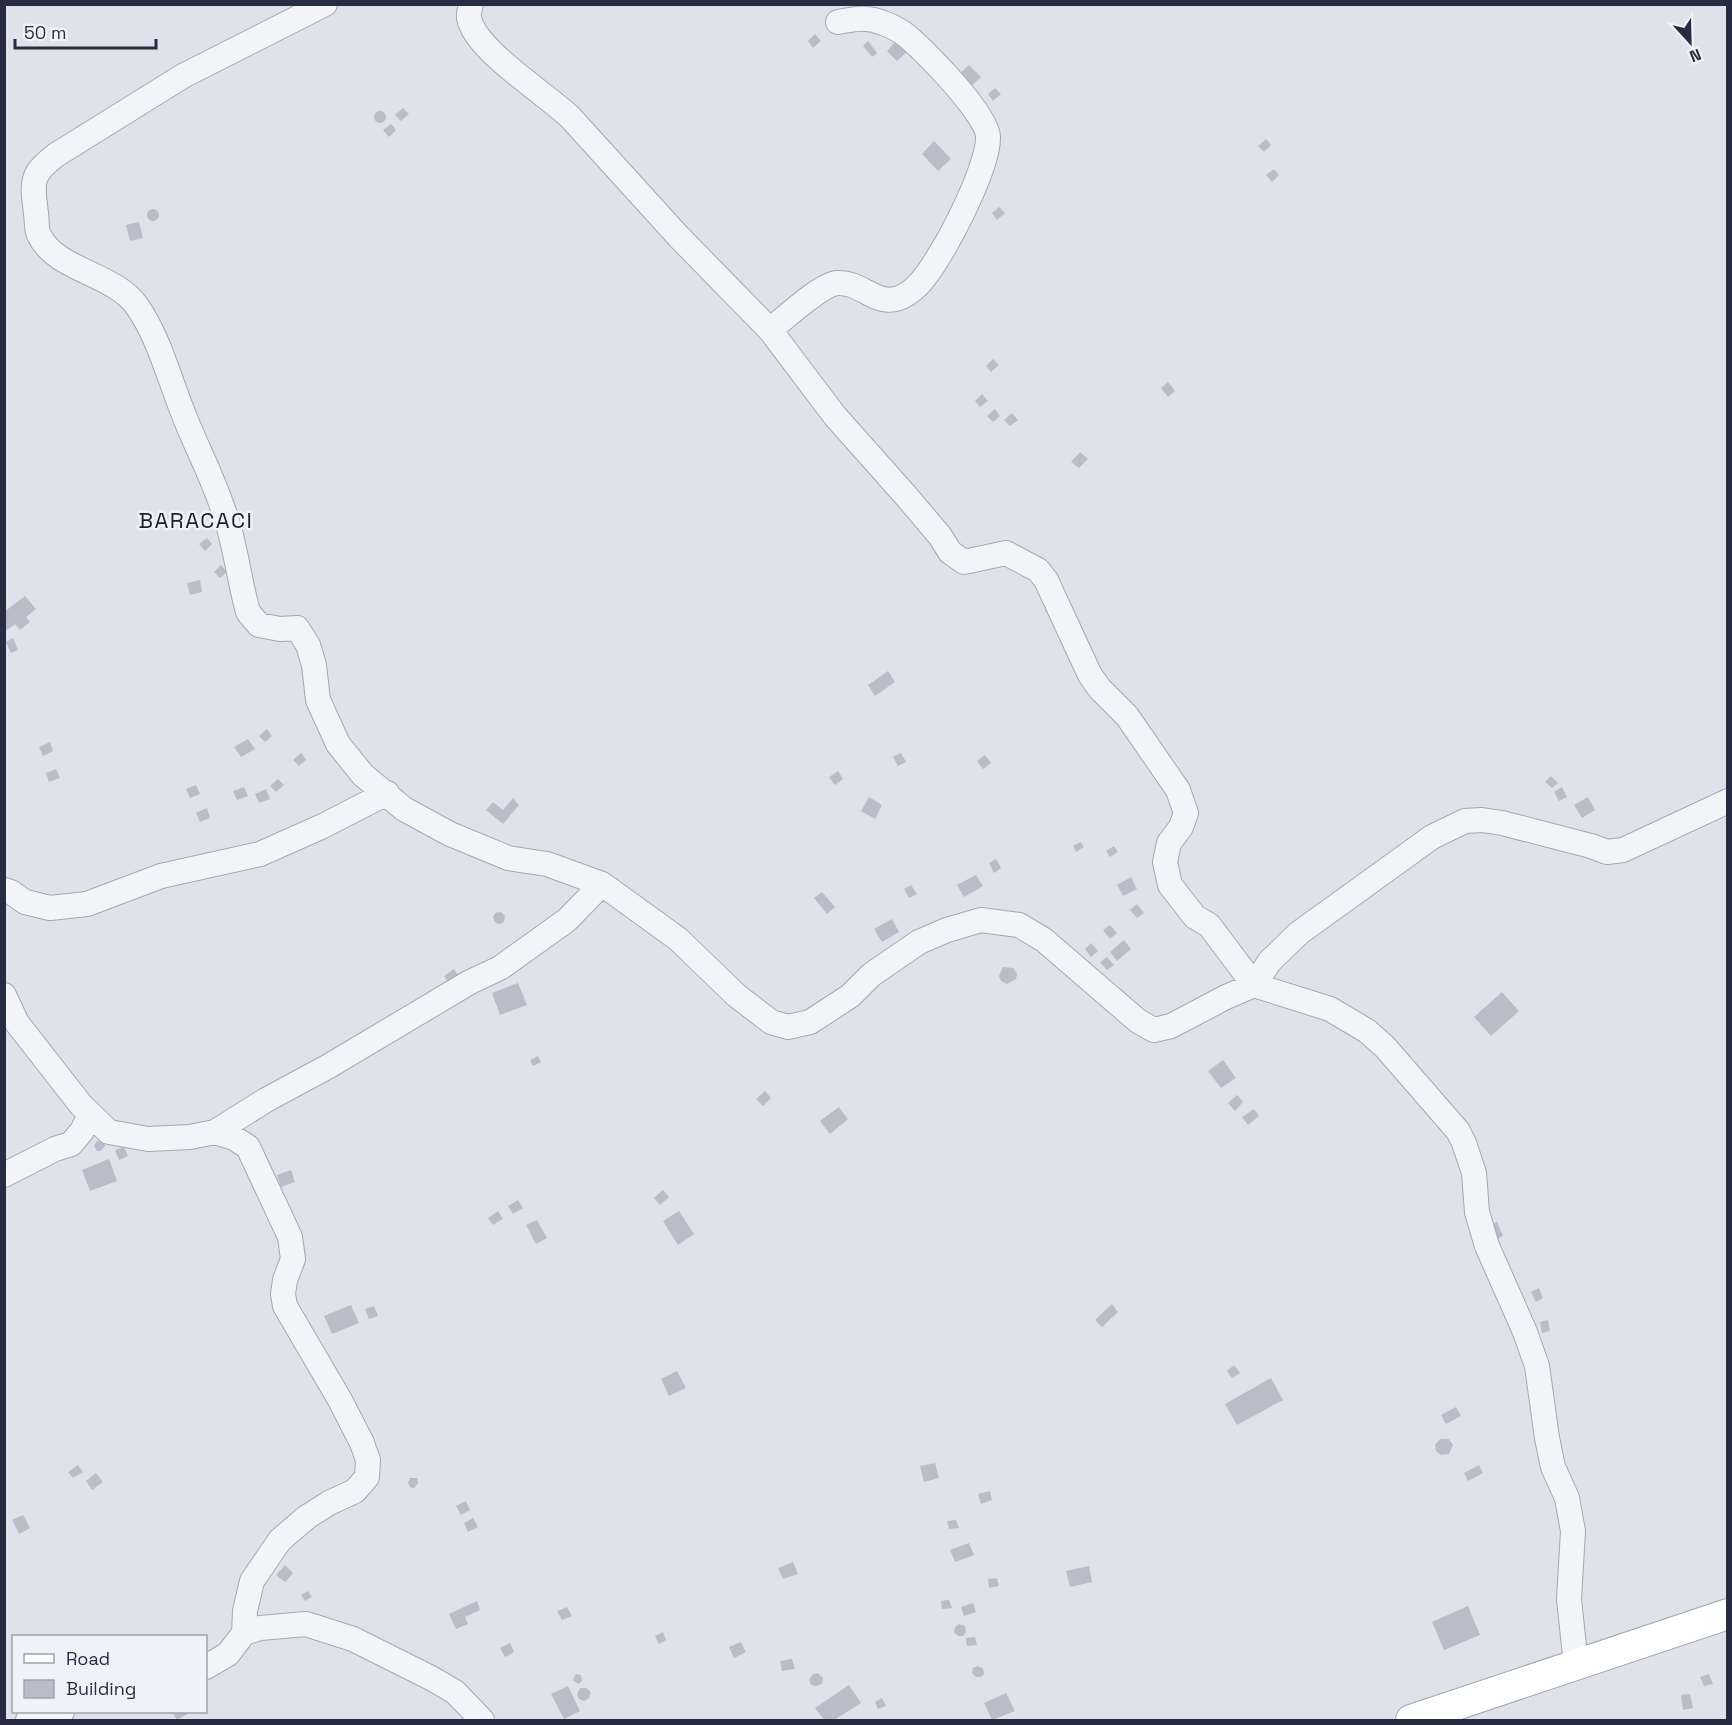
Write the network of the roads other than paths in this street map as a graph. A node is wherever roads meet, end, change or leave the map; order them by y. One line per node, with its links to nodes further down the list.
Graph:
1 (324, 4): 5 (street)
2 (471, 4): 4 (street)
3 (838, 22): 4 (street)
4 (770, 330): 9 (street)
5 (387, 793): 7 (street); 8 (street)
6 (1728, 801): 9 (street)
7 (602, 884): 9 (street); 12 (street)
8 (4, 890)
9 (1254, 985): 16 (street)
10 (4, 995): 11 (street)
11 (90, 1114): 12 (street); 13 (street)
12 (215, 1132): 15 (street)
13 (4, 1176)
14 (1728, 1614): 16 (main road)
15 (244, 1633): 17 (street); 20 (street)
16 (1576, 1665): 21 (main road)
17 (207, 1666)
18 (58, 1713): 19 (street)
19 (28, 1720)
20 (482, 1720)
21 (1411, 1720)

